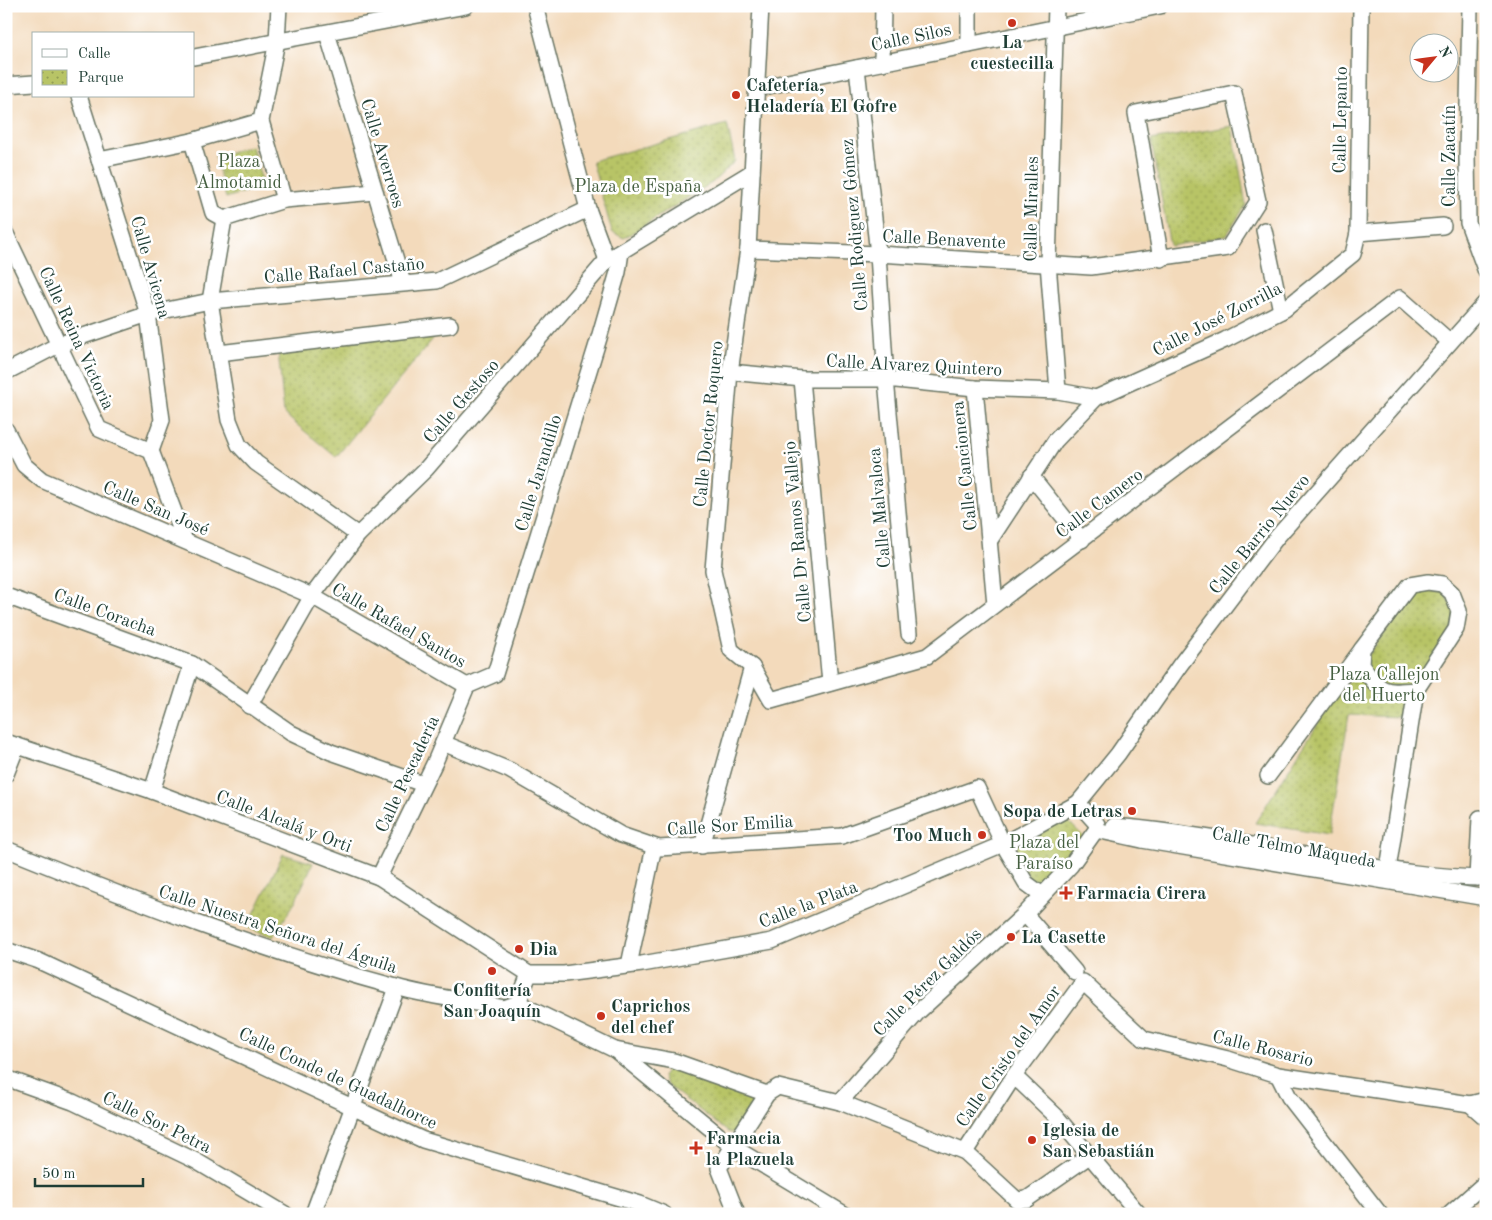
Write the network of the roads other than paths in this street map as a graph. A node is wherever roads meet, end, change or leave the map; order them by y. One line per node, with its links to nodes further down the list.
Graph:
1 (279, 6): 13 (street)
2 (466, 6): 12 (street)
3 (535, 6): 28 (street)
4 (761, 6): 20 (street, Calle Doctor Roquero)
5 (883, 6): 16 (street)
6 (969, 6): 14 (street)
7 (1056, 6): 11 (street, Calle Miralles)
8 (1160, 6): 11 (street, Calle Silos)
9 (1361, 6): 33 (street, Calle Lepanto)
10 (1470, 6): 40 (street, Calle Zacatín)
11 (1055, 27): 14 (street, Calle Silos); 39 (street, Calle Miralles)
12 (328, 33): 13 (street); 26 (street, Calle Averroes)
13 (277, 41): 15 (street); 22 (street)
14 (968, 44): 16 (street, Calle Silos)
15 (195, 56)
16 (882, 63): 17 (street, Calle Silos)
17 (857, 68): 20 (street, Calle Silos); 36 (street, Calle Rodiguez Gómez)
18 (32, 82): 19 (street)
19 (6, 85)
20 (758, 88): 25 (street, Calle Doctor Roquero)
21 (80, 98): 24 (street, Calle Avicena)
22 (261, 121): 23 (street); 27 (street)
23 (192, 142): 24 (street); 29 (street)
24 (99, 160): 45 (street, Calle Avicena)
25 (752, 172): 34 (street, Calle Doctor Roquero); 35 (street, Calle Gestoso)
26 (375, 192): 27 (street); 41 (street, Calle Averroes)
27 (284, 200): 29 (street)
28 (588, 208): 38 (street); 41 (street, Calle Rafael Castaño)
29 (224, 219): 42 (street)
30 (1443, 226): 33 (street)
31 (1264, 230): 44 (street)
32 (6, 234): 48 (street, Calle Reina Victoria)
33 (1358, 234): 44 (street, Calle José Zorrilla)
34 (748, 249): 36 (street, Calle Benavente); 51 (street, Calle Doctor Roquero)
35 (621, 252): 38 (street, Calle Gestoso); 72 (street, Calle Jarandillo)
36 (878, 254): 39 (street, Calle Benavente); 53 (street, Calle Rodiguez Gómez)
37 (1161, 259): 37 (street, Calle Benavente); 39 (street, Calle Benavente)
38 (607, 260): 60 (street, Calle Gestoso)
39 (1048, 263): 55 (street, Calle Miralles)
40 (1486, 272)
41 (403, 283): 42 (street, Calle Rafael Castaño)
42 (210, 302): 45 (street, Calle Rafael Castaño); 49 (street)
43 (1486, 302): 47 (street, Calle Barrio Nuevo)
44 (1281, 311): 56 (street, Calle José Zorrilla)
45 (148, 314): 48 (street, Calle Rafael Castaño); 58 (street, Calle Avicena)
46 (450, 325): 49 (street)
47 (1449, 341): 62 (street, Calle Camero); 81 (street, Calle Barrio Nuevo)
48 (60, 344): 50 (street, Calle Rafael Castaño); 58 (street, Calle Reina Victoria)
49 (219, 353): 60 (street)
50 (6, 372)
51 (730, 372): 52 (street, Calle Alvarez Quintero); 70 (street, Calle Doctor Roquero)
52 (802, 378): 53 (street, Calle Alvarez Quintero); 71 (street, Calle Dr Ramos Vallejo)
53 (886, 379): 54 (street, Calle Alvarez Quintero); 67 (street, Calle Malvaloca)
54 (975, 388): 55 (street, Calle Alvarez Quintero); 61 (street, Calle Cancionera)
55 (1058, 392): 56 (street, Calle Alvarez Quintero)
56 (1096, 398): 59 (street)
57 (6, 430): 63 (street, Calle San José)
58 (151, 451): 63 (street)
59 (1031, 476): 61 (street); 62 (street)
60 (358, 535): 65 (street, Calle Gestoso)
61 (990, 540): 66 (street, Calle Cancionera)
62 (1082, 540): 66 (street, Calle Camero)
63 (185, 542): 65 (street, Calle San José)
64 (6, 596): 69 (street, Calle Coracha)
65 (312, 596): 72 (street, Calle Rafael Santos); 74 (street, Calle Gestoso)
66 (994, 604): 71 (street, Calle Camero)
67 (909, 634)
68 (1362, 649): 73 (street); 73 (street); 78 (street)
69 (192, 664): 74 (street, Calle Coracha); 80 (street)
70 (752, 667): 71 (street, Calle Camero); 85 (street)
71 (830, 683)
72 (467, 686): 75 (street, Calle Pescadería)
73 (1416, 690): 88 (street)
74 (249, 706): 79 (street, Calle Coracha)
75 (443, 743): 79 (street, Calle Pescadería); 86 (street, Calle Sor Emilia)
76 (11, 744): 77 (street); 80 (street, Calle Alcalá y Orti)
77 (6, 774)
78 (1268, 776)
79 (424, 784): 89 (street, Calle Pescadería)
80 (152, 791): 89 (street, Calle Alcalá y Orti)
81 (1078, 803): 83 (street); 84 (street)
82 (1480, 818): 90 (street)
83 (1096, 827): 88 (street, Calle Telmo Maqueda); 91 (street); 92 (street, Calle Telmo Maqueda)
84 (1003, 844): 85 (street, Calle Sor Emilia); 91 (street); 95 (street, Calle la Plata)
85 (702, 846): 86 (street, Calle Sor Emilia)
86 (654, 847): 95 (street)
87 (6, 849): 98 (street, Calle Nuestra Señora del Águila)
88 (1388, 869): 90 (street, Calle Telmo Maqueda)
89 (379, 876): 96 (street, Calle Alcalá y Orti)
90 (1481, 878)
91 (1041, 894): 93 (street, Calle Pérez Galdós)
92 (1486, 898)
93 (1025, 914): 97 (street, Calle Rosario); 106 (street, Calle Pérez Galdós)
94 (6, 950): 108 (street, Calle Conde de Guadalhorce)
95 (630, 965): 96 (street, Calle la Plata)
96 (529, 974): 99 (street)
97 (1079, 977): 101 (street, Calle Rosario); 102 (street, Calle Cristo del Amor)
98 (397, 988): 99 (street, Calle Nuestra Señora del Águila); 108 (street)
99 (518, 1003): 100 (street)
100 (615, 1050): 104 (street); 110 (street)
101 (1278, 1075): 107 (street, Calle Rosario); 121 (street)
102 (1014, 1076): 111 (street, Calle Cristo del Amor); 112 (street)
103 (6, 1078): 115 (street, Calle Sor Petra)
104 (767, 1094): 106 (street); 110 (street)
105 (1486, 1100): 107 (street, Calle Rosario)
106 (840, 1102): 111 (street)
107 (1470, 1104): 109 (street)
108 (351, 1107): 116 (street); 117 (street, Calle Conde de Guadalhorce)
109 (1486, 1118)
110 (733, 1147): 118 (street); 119 (street)
111 (965, 1152): 114 (street)
112 (1089, 1156): 114 (street); 120 (street)
113 (1486, 1182): 122 (street)
114 (1028, 1207)
115 (285, 1214)
116 (313, 1214)
117 (664, 1214)
118 (737, 1214)
119 (844, 1214)
120 (1139, 1214)
121 (1380, 1214)
122 (1450, 1214)

